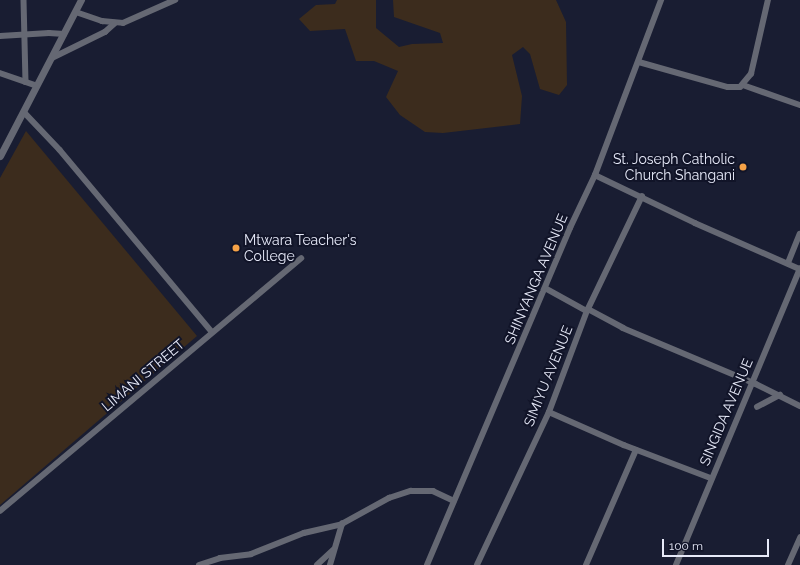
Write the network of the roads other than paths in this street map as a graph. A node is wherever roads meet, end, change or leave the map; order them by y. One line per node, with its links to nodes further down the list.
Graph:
1 (24, 0): 8 (street)
2 (81, 0): 6 (street)
3 (175, 0): 7 (street)
4 (661, 0): 12 (street, SHINYANGA AVENUE)
5 (768, 0): 15 (street)
6 (76, 12): 7 (street); 9 (street)
7 (114, 23): 11 (street)
8 (26, 34): 9 (street); 10 (street); 14 (street)
9 (64, 34): 11 (street)
10 (0, 36)
11 (52, 58): 16 (street)
12 (639, 62): 15 (street); 20 (street, SHINYANGA AVENUE)
13 (0, 73): 14 (street)
14 (26, 82): 16 (street)
15 (743, 85): 17 (street)
16 (37, 86): 18 (street)
17 (800, 105)
18 (24, 112): 19 (street); 28 (street)
19 (0, 156)
20 (596, 174): 21 (street); 26 (street, SHINYANGA AVENUE)
21 (642, 196): 24 (street); 27 (street, SIMIYU AVENUE)
22 (800, 234): 24 (street)
23 (301, 258): 28 (street, LIMANI STREET)
24 (788, 263): 25 (street)
25 (800, 269): 29 (street, SINGIDA AVENUE)
26 (545, 288): 27 (street); 36 (street, SHINYANGA AVENUE)
27 (587, 310): 29 (street); 33 (street, SIMIYU AVENUE)
28 (212, 332): 37 (street, LIMANI STREET)
29 (752, 383): 30 (street); 35 (street, SINGIDA AVENUE)
30 (780, 395): 31 (street); 32 (street)
31 (800, 406)
32 (757, 407)
33 (549, 412): 34 (street); 45 (street, SIMIYU AVENUE)
34 (636, 450): 35 (street); 46 (street)
35 (711, 478): 47 (street, SINGIDA AVENUE)
36 (454, 501): 38 (street); 44 (street, SHINYANGA AVENUE)
37 (0, 511)
38 (342, 524): 40 (street); 41 (street)
39 (800, 538): 48 (street)
40 (333, 549): 42 (street); 43 (street)
41 (199, 565)
42 (317, 565)
43 (330, 565)
44 (427, 565)
45 (477, 565)
46 (586, 565)
47 (676, 565)
48 (788, 565)

